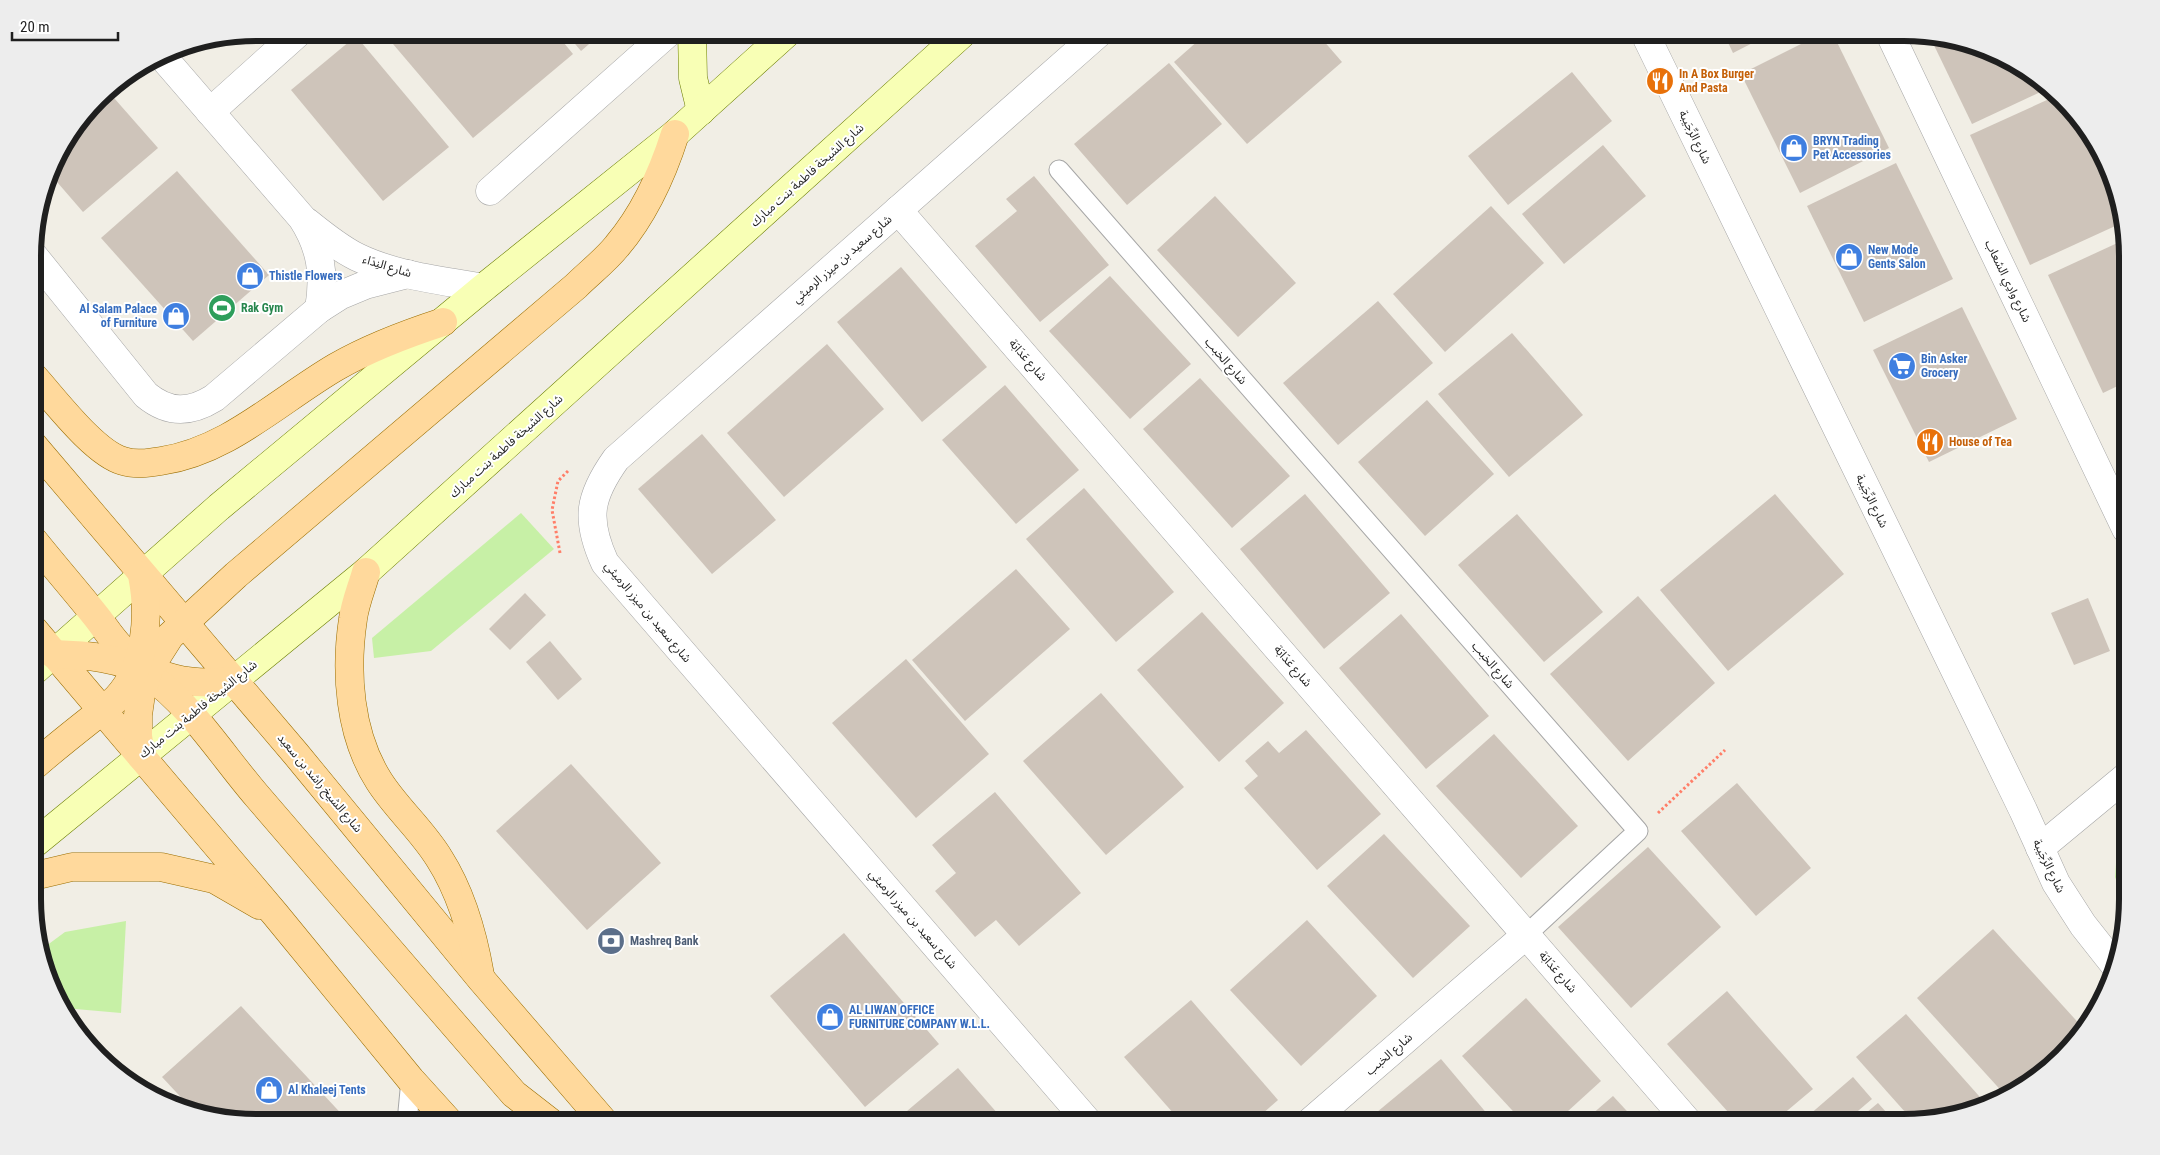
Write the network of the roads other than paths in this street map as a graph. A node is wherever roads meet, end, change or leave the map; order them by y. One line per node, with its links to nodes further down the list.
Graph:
1 (289, 41): 11 (street)
2 (658, 41): 14 (street)
3 (692, 41): 10 (main road)
4 (778, 41): 10 (main road)
5 (954, 41): 26 (main road, شارع الشيخة فاطمة بنت مبارك)
6 (1090, 41): 15 (street, شارع سعيد بن ميزر الرميثي)
7 (1648, 41): 39 (street, شارع الرِّجَيبة)
8 (1893, 41): 24 (street, شارع وادِي الشعاب)
9 (166, 61): 11 (street, شارع النِدَاء)
10 (701, 111): 12 (main road)
11 (210, 112): 16 (street, شارع النِدَاء)
12 (675, 134): 19 (main road); 29 (main road)
13 (1059, 170): 42 (lane, شارع الخبب)
14 (490, 192)
15 (898, 210): 42 (street, شارع عَدَابَة); 50 (street, شارع سعيد بن ميزر الرميثي)
16 (302, 218): 18 (street, شارع النِدَاء); 20 (street, شارع النِدَاء)
17 (41, 265): 20 (street)
18 (408, 274): 19 (street, شارع النِدَاء); 20 (street)
19 (483, 288): 21 (main road)
20 (318, 309)
21 (443, 322): 22 (main road); 27 (main road)
22 (41, 385)
23 (41, 455): 27 (main road, شارع الشيخ راشد بن سعيد)
24 (2119, 514)
25 (41, 549): 28 (main road)
26 (366, 572): 32 (main road, شارع الشيخة فاطمة بنت مبارك); 44 (main road)
27 (142, 575): 28 (main road); 29 (main road, شارع الشيخ راشد بن سعيد); 31 (main road)
28 (96, 616): 30 (main road); 31 (main road)
29 (184, 622): 31 (main road); 32 (main road, شارع الشيخ راشد بن سعيد)
30 (44, 662): 31 (main road); 33 (main road)
31 (142, 668): 32 (main road); 33 (main road); 34 (main road); 35 (main road)
32 (234, 681): 34 (main road, شارع الشيخة فاطمة بنت مبارك); 44 (main road, شارع الشيخ راشد بن سعيد)
33 (102, 710): 35 (main road); 36 (main road)
34 (191, 716): 35 (main road, شارع الشيخة فاطمة بنت مبارك); 48 (main road)
35 (141, 756): 38 (main road, شارع الشيخة فاطمة بنت مبارك); 41 (main road)
36 (41, 760)
37 (2119, 783): 39 (street)
38 (41, 838)
39 (2040, 848): 43 (street, شارع الرِّجَيبة)
40 (41, 874): 41 (main road)
41 (275, 914): 45 (main road)
42 (1526, 935): 51 (street, شارع الخبب); 52 (street, شارع عَدَابَة)
43 (2110, 959)
44 (481, 979): 49 (main road, شارع الشيخ راشد بن سعيد)
45 (411, 1080): 46 (lane); 47 (main road)
46 (407, 1114)
47 (442, 1114)
48 (540, 1114)
49 (597, 1114)
50 (1081, 1114)
51 (1319, 1114)
52 (1681, 1114)

